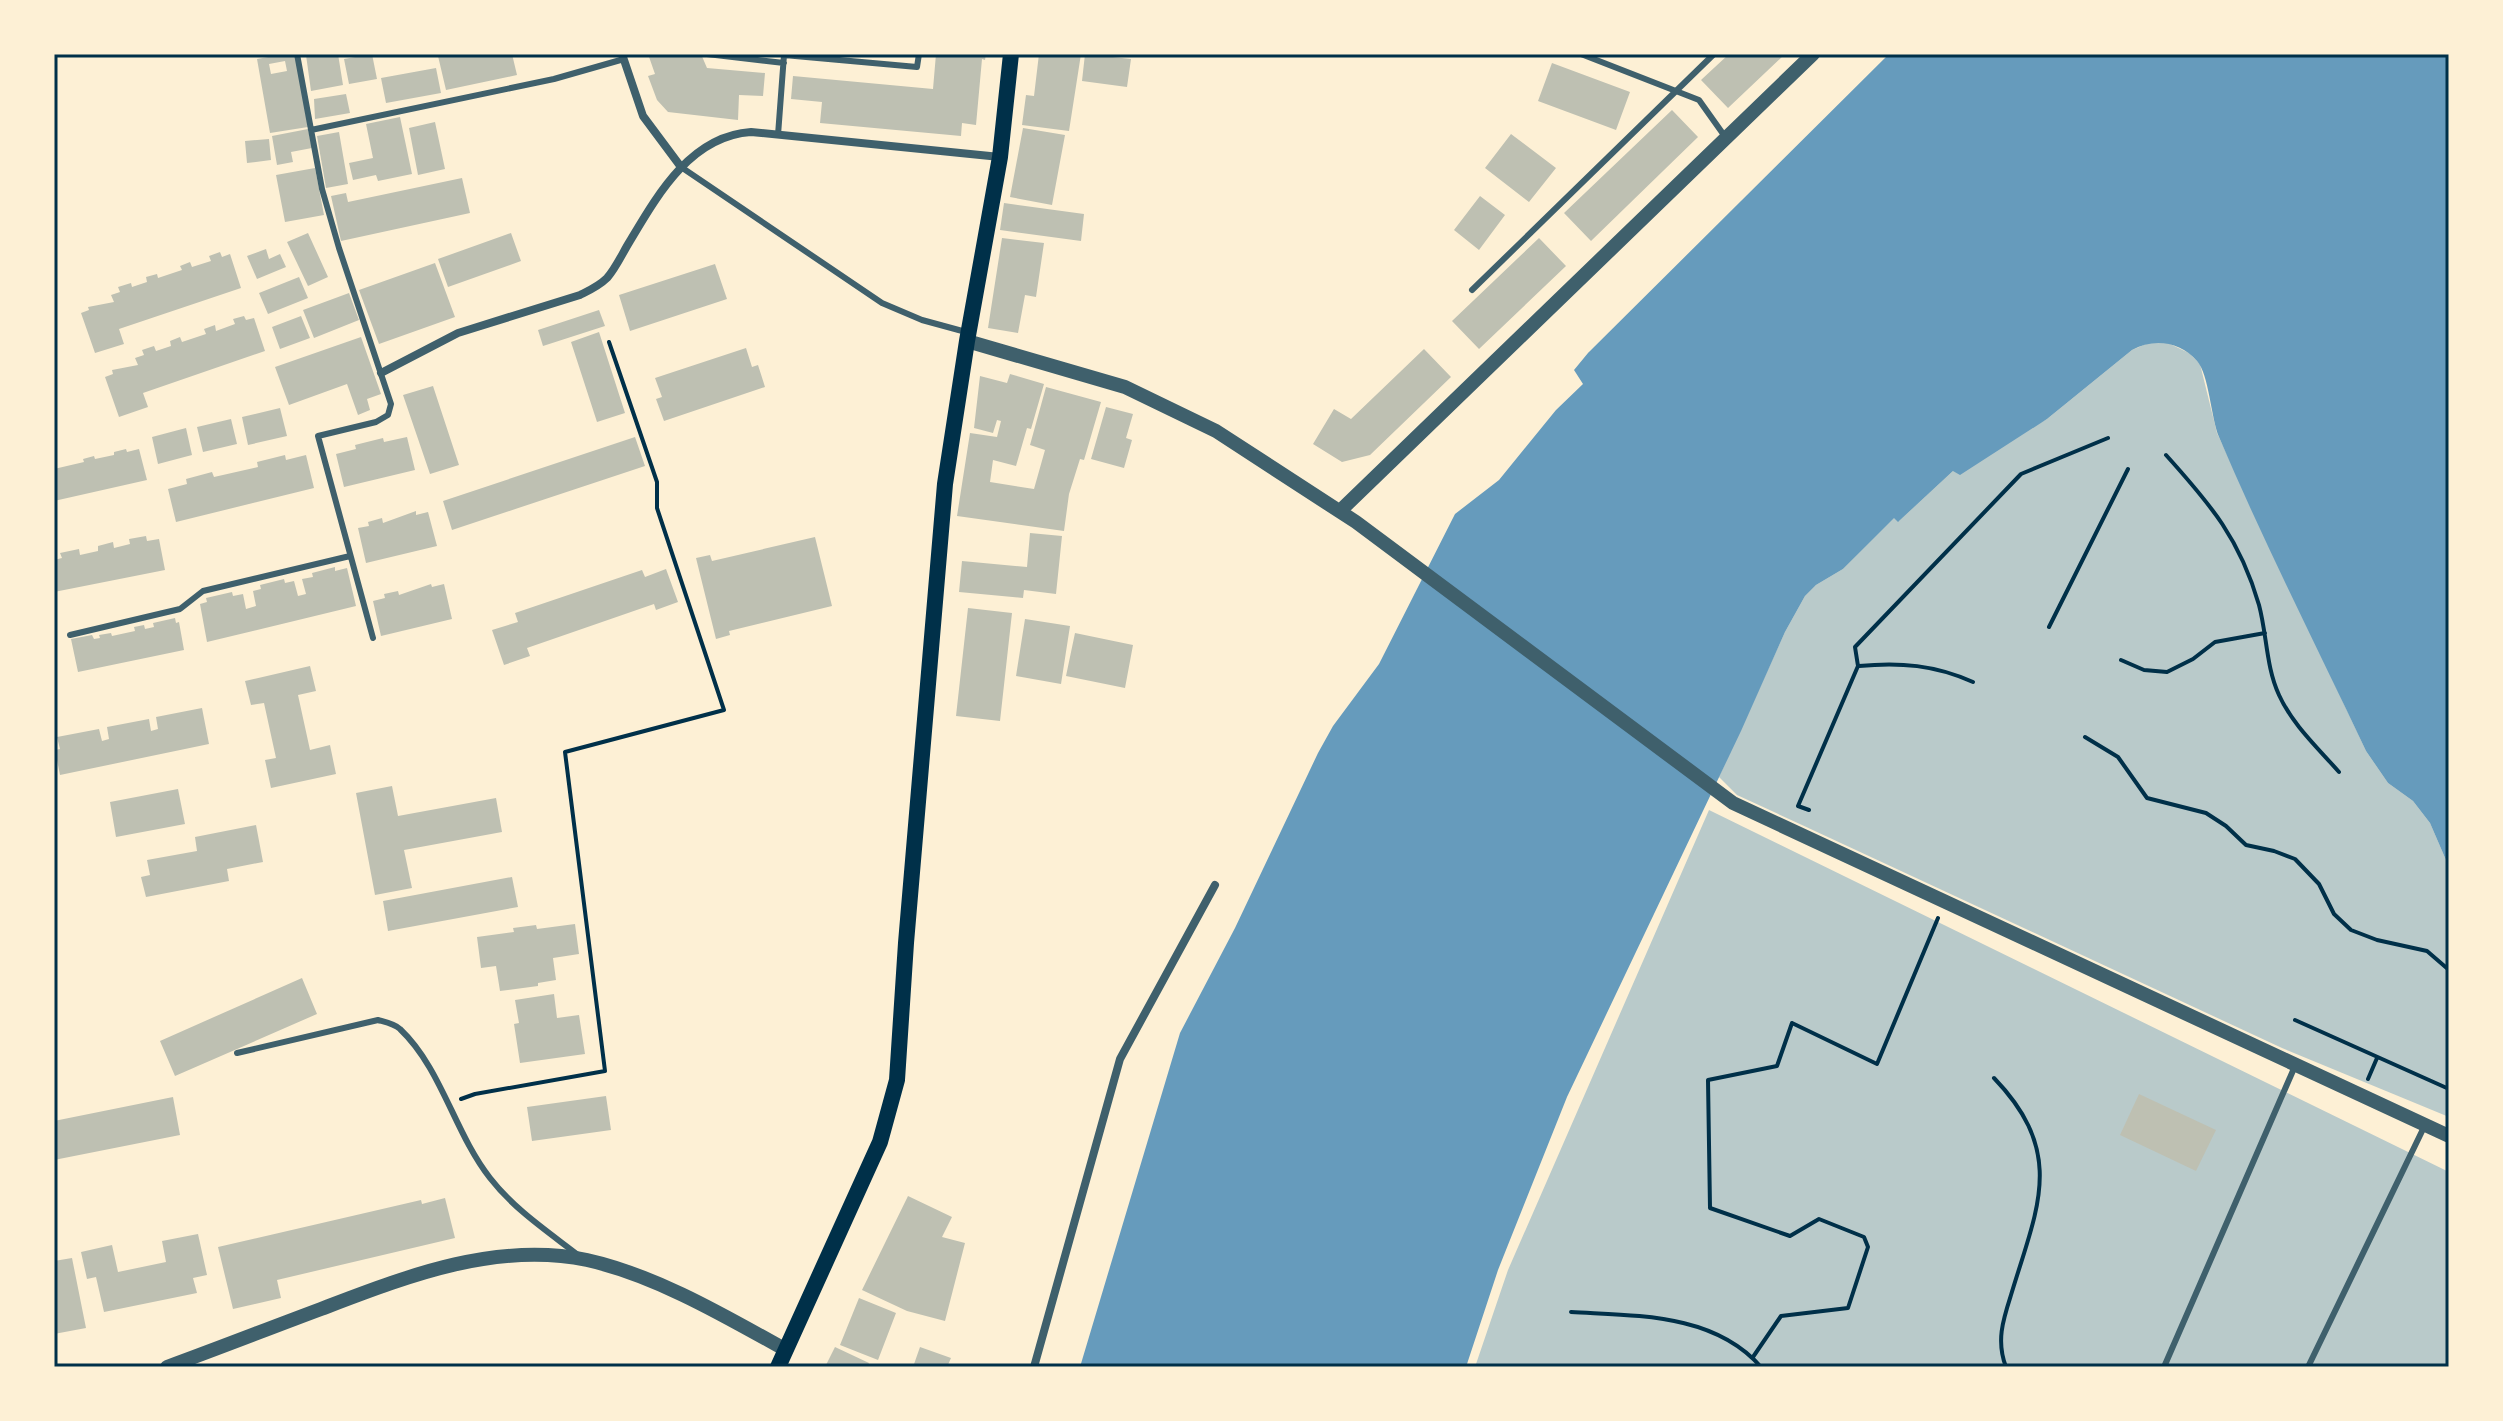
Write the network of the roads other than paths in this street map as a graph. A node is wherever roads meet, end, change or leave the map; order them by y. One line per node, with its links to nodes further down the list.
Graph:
1 (297, 54): 12 (lane)
2 (707, 54): 9 (lane)
3 (919, 54): 9 (lane)
4 (1011, 54): 15 (main road)
5 (1581, 54): 10 (lane)
6 (1714, 54): 11 (lane)
7 (1813, 54): 14 (street)
8 (623, 56): 12 (lane); 16 (street)
9 (784, 57): 13 (lane)
10 (1599, 57): 11 (lane)
11 (1676, 91): 14 (lane); 17 (lane)
12 (311, 130): 19 (lane)
13 (778, 135): 15 (street); 16 (street)
14 (1726, 138): 20 (street)
15 (1000, 157): 18 (main road)
16 (681, 167): 18 (lane); 19 (street)
17 (1472, 290)
18 (968, 337): 20 (street); 30 (main road)
19 (381, 373): 21 (lane)
20 (1340, 511): 26 (street)
21 (350, 556): 22 (lane); 23 (lane)
22 (70, 635)
23 (373, 638)
24 (1215, 885): 33 (street)
25 (237, 1053): 29 (lane)
26 (2295, 1066): 27 (street); 34 (lane)
27 (2425, 1125): 28 (street); 35 (lane)
28 (2449, 1136)
29 (584, 1259): 30 (street); 31 (street)
30 (786, 1350): 32 (main road)
31 (167, 1367)
32 (778, 1367)
33 (1034, 1367)
34 (2164, 1367)
35 (2308, 1367)

